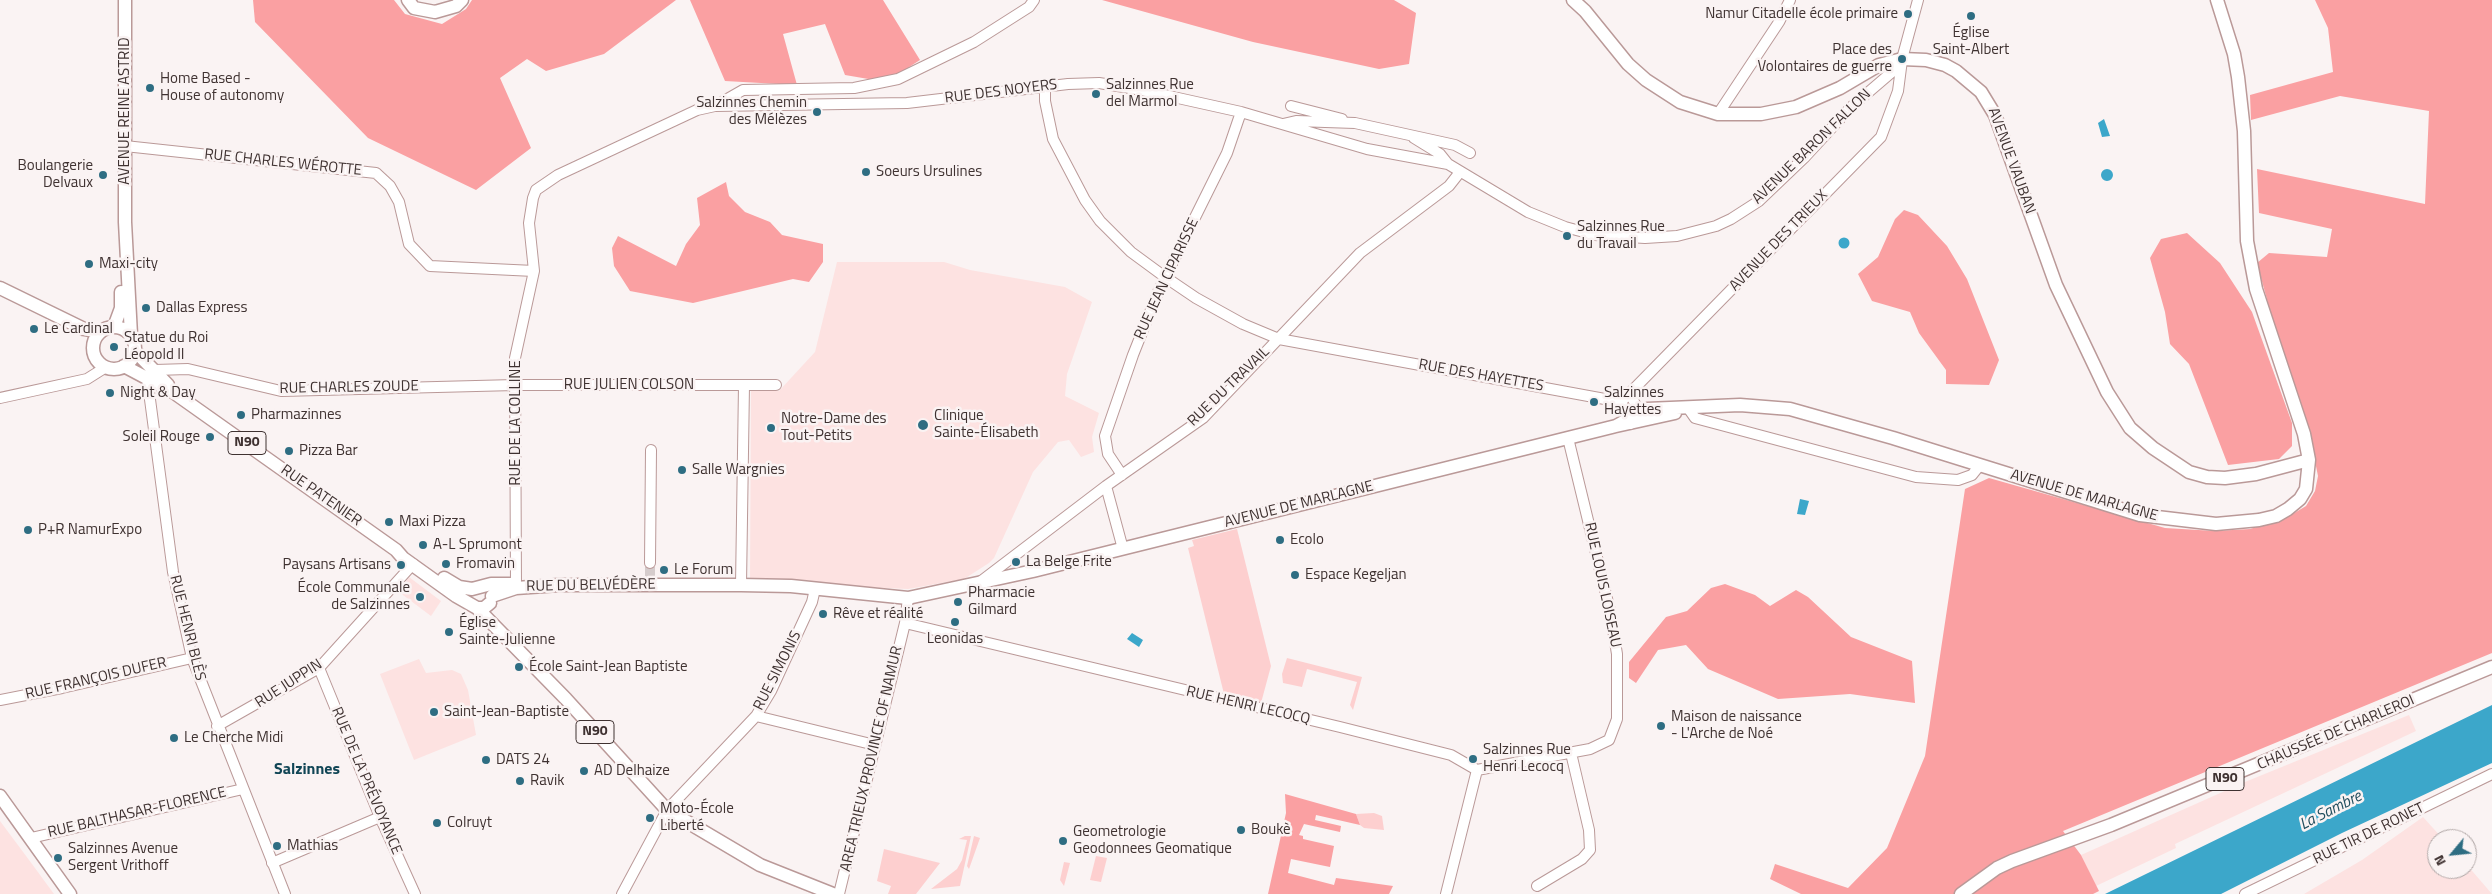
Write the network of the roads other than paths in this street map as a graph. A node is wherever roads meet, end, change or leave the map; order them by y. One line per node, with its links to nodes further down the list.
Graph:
1 (125, 0): 18 (main road, AVENUE REINE ASTRID)
2 (408, 0): 3 (main road)
3 (462, 0)
4 (1034, 0): 11 (street)
5 (1573, 0): 14 (main road, AVENUE VAUBAN)
6 (1790, 0): 14 (street)
7 (1918, 0): 9 (street, AVENUE BARON FALLON)
8 (2217, 0): 46 (main road, AVENUE DE MARLAGNE)
9 (1902, 59): 14 (main road, AVENUE VAUBAN); 21 (street, AVENUE BARON FALLON); 39 (street, AVENUE DES TRIEUX); 46 (main road, AVENUE VAUBAN)
10 (1045, 88): 11 (street, RUE DES NOYERS); 13 (street, RUE DES NOYERS); 24 (street, RUE DES HAYETTES)
11 (714, 106): 23 (street, RUE DE LA COLLINE)
12 (1292, 106): 15 (street, RUE DES NOYERS)
13 (1241, 112): 16 (street, RUE DES NOYERS); 24 (street, RUE JEAN CIPARISSE)
14 (1718, 114)
15 (1355, 123): 16 (street, RUE DES NOYERS); 17 (street, RUE DES NOYERS)
16 (1282, 124): 20 (street, RUE DES NOYERS)
17 (1411, 135): 19 (street, RUE DES NOYERS); 20 (street, RUE DES NOYERS)
18 (125, 146): 22 (main road, AVENUE REINE ASTRID); 23 (street, RUE CHARLES WÉROTTE)
19 (1470, 153)
20 (1448, 164): 21 (street, RUE DES NOYERS)
21 (1460, 172): 30 (street, RUE DU TRAVAIL)
22 (125, 222): 27 (main road, AVENUE REINE ASTRID); 29 (main road, AVENUE REINE ASTRID)
23 (534, 271): 36 (street, RUE DE LA COLLINE)
24 (1165, 277): 30 (street, RUE DES HAYETTES); 48 (street, RUE JEAN CIPARISSE)
25 (0, 288): 26 (main road)
26 (51, 314): 28 (main road); 31 (main road)
27 (114, 327): 28 (main road); 29 (main road)
28 (100, 332): 31 (main road)
29 (131, 335): 32 (main road)
30 (1279, 339): 41 (street, RUE DES HAYETTES); 48 (street, RUE DU TRAVAIL)
31 (94, 350): 34 (main road)
32 (135, 351): 33 (main road); 35 (main road, RUE PATENIER / N90)
33 (124, 366): 34 (main road, N90); 35 (main road, RUE PATENIER / N90)
34 (106, 367): 40 (street)
35 (151, 374): 36 (street, RUE CHARLES ZOUDE); 51 (main road, RUE PATENIER / N90); 63 (street, RUE HENRI BLÈS)
36 (515, 385): 37 (street, RUE JULIEN COLSON); 56 (street, RUE DE LA COLLINE)
37 (744, 385): 38 (street, RUE JULIEN COLSON); 55 (street)
38 (776, 385)
39 (1630, 393): 41 (street, AVENUE DES TRIEUX); 43 (street)
40 (0, 398)
41 (1621, 402): 43 (street)
42 (1688, 408): 43 (main road, AVENUE DE MARLAGNE); 47 (main road, AVENUE DE MARLAGNE); 47 (street)
43 (1628, 420): 44 (main road, AVENUE DE MARLAGNE)
44 (1568, 438): 50 (main road, AVENUE DE MARLAGNE); 70 (street, RUE LOUIS LOISEAU)
45 (651, 450): 52 (street)
46 (2309, 460): 47 (main road, AVENUE DE MARLAGNE)
47 (1980, 465)
48 (1122, 475): 49 (street, RUE DU TRAVAIL)
49 (1106, 486): 50 (street); 54 (street, RUE DU TRAVAIL)
50 (1123, 549): 54 (main road, AVENUE DE MARLAGNE)
51 (396, 550): 53 (main road, RUE PATENIER / N90); 58 (main road, RUE PATENIER / N90)
52 (650, 562)
53 (413, 564): 58 (main road, RUE PATENIER / N90); 65 (street, RUE JUPPIN)
54 (980, 582): 59 (main road, AVENUE DE MARLAGNE)
55 (742, 585): 56 (main road, RUE DU BELVÉDÈRE); 57 (main road, RUE DU BELVÉDÈRE)
56 (516, 588): 58 (main road, RUE DU BELVÉDÈRE)
57 (815, 589): 59 (main road, RUE DU BELVÉDÈRE); 67 (street, RUE SIMONIS)
58 (476, 593): 60 (main road); 60 (main road); 62 (main road, N90)
59 (908, 598): 61 (street, AREA TRIEUX PROVINCE OF NAMUR)
60 (474, 605): 62 (main road)
61 (905, 623): 69 (street, AREA TRIEUX PROVINCE OF NAMUR); 71 (street, RUE HENRI LECOCQ)
62 (523, 655): 75 (main road, N90)
63 (192, 658): 66 (street, RUE FRANÇOIS DUFER); 68 (street, RUE HENRI BLÈS)
64 (2492, 667): 87 (main road, CHAUSSÉE DE CHARLEROI / N90)
65 (319, 668): 68 (street, RUE JUPPIN); 76 (street, RUE DE LA PRÉVOYANCE)
66 (0, 700)
67 (756, 716): 69 (street); 75 (street, RUE SIMONIS)
68 (217, 726): 73 (street, RUE HENRI BLÈS)
69 (875, 745): 85 (street, AREA TRIEUX PROVINCE OF NAMUR)
70 (1571, 753): 71 (street); 79 (street)
71 (1477, 770): 86 (street)
72 (2492, 774): 88 (street, RUE TIR DE RONET)
73 (243, 789): 77 (street, RUE BALTHASAR-FLORENCE); 78 (street, RUE HENRI BLÈS)
74 (0, 796): 77 (main road)
75 (667, 810): 83 (street, RUE SIMONIS); 84 (main road, N90)
76 (380, 817): 78 (street); 82 (street, RUE DE LA PRÉVOYANCE)
77 (30, 838): 80 (main road)
78 (272, 863): 81 (street, RUE HENRI BLÈS)
79 (1537, 886)
80 (70, 894)
81 (285, 894)
82 (415, 894)
83 (622, 894)
84 (833, 894)
85 (839, 894)
86 (1446, 894)
87 (1961, 894)
88 (2245, 894)

